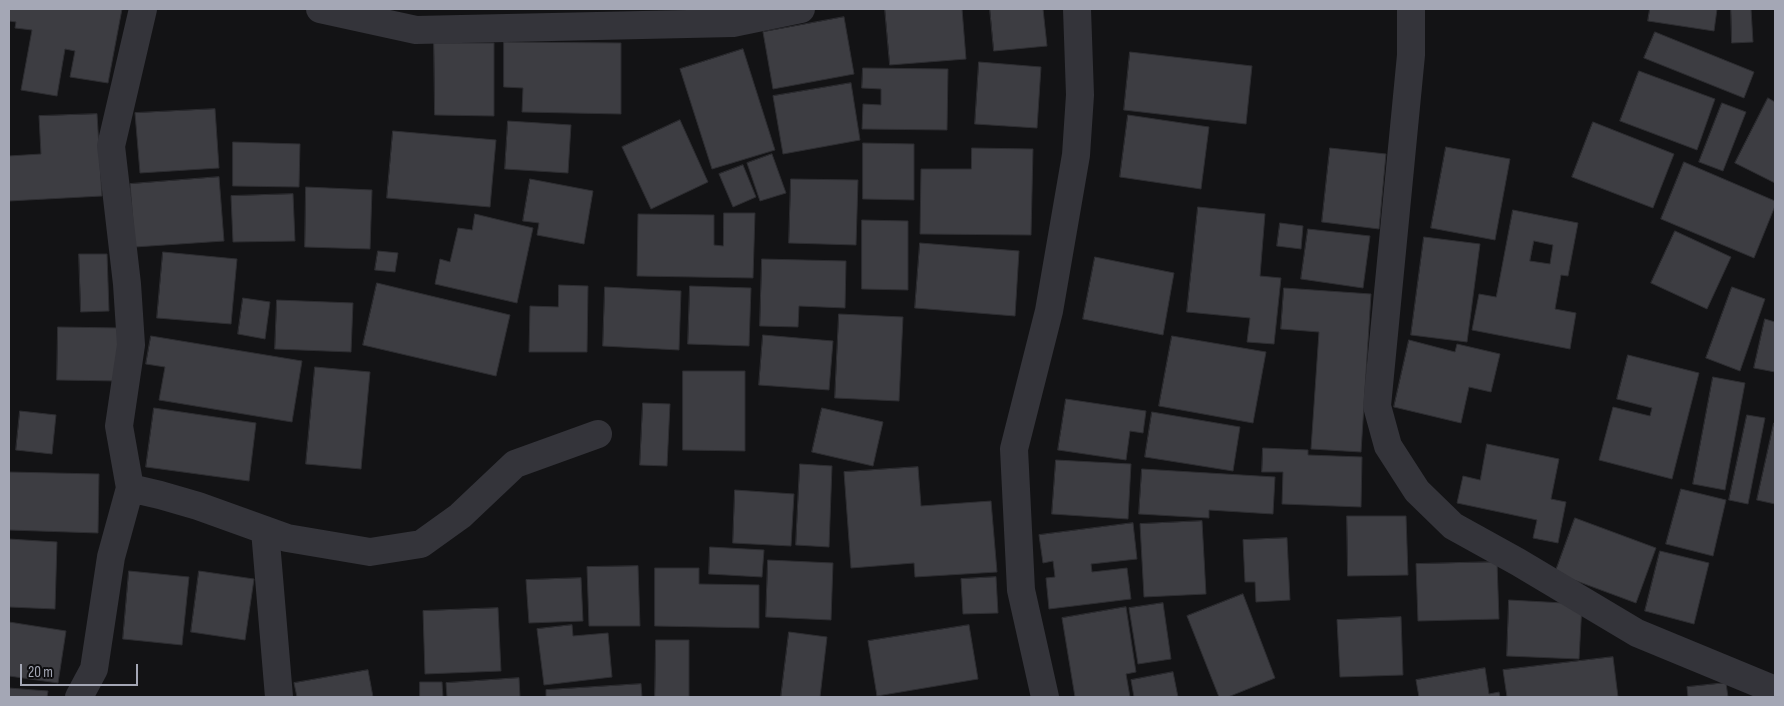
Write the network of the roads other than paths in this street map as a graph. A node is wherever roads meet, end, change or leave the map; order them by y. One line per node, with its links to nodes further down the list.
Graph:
1 (144, 9): 7 (street)
2 (320, 9): 3 (street)
3 (801, 9)
4 (1077, 9): 12 (street)
5 (1411, 9): 9 (street)
6 (598, 434): 8 (street)
7 (130, 488): 8 (street); 10 (street)
8 (265, 530): 11 (street)
9 (1775, 690)
10 (79, 697)
11 (279, 697)
12 (1045, 697)

